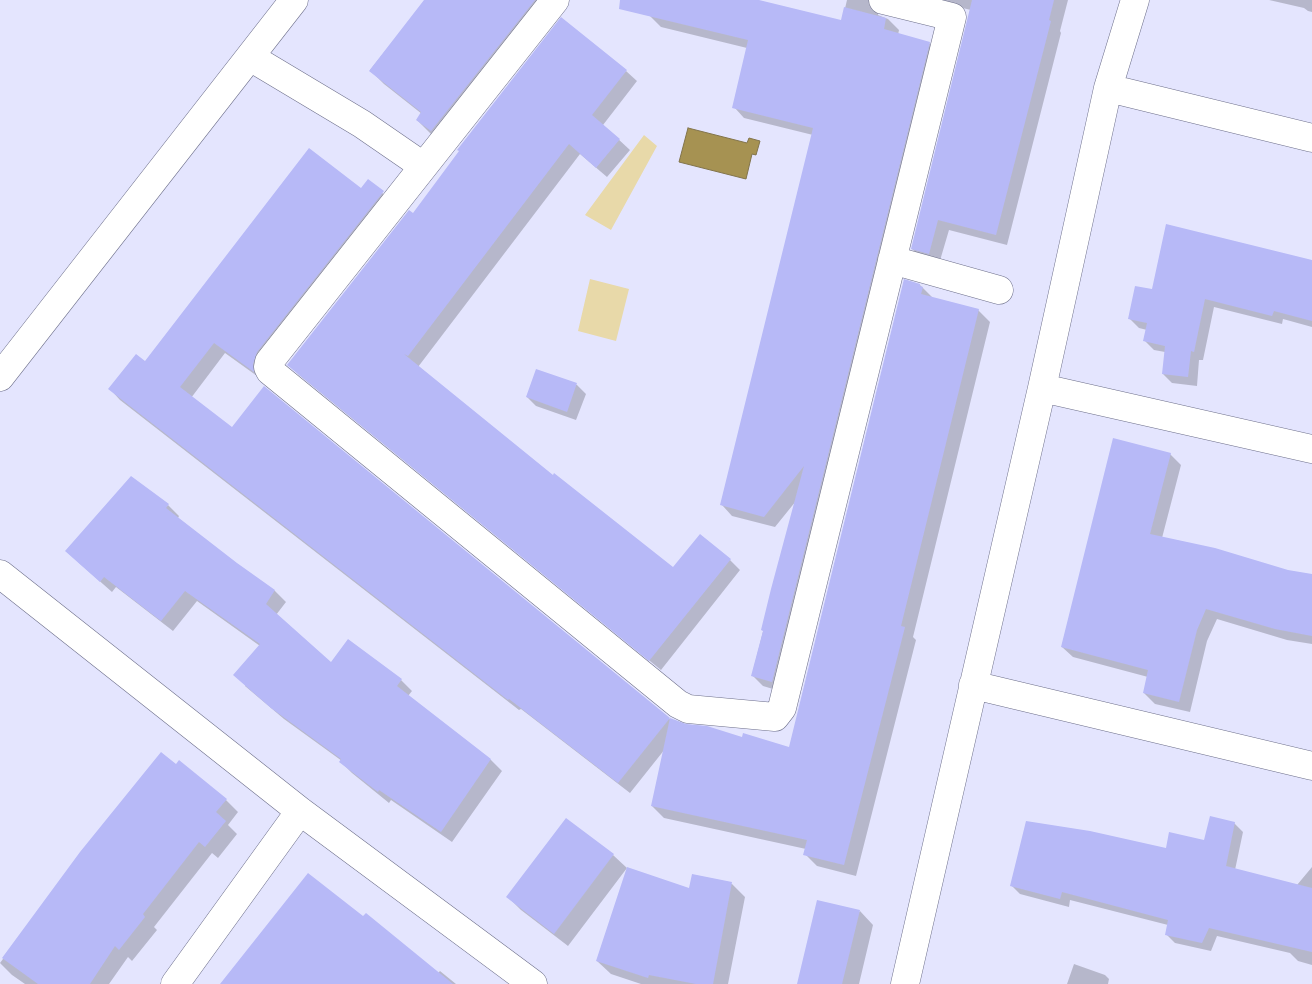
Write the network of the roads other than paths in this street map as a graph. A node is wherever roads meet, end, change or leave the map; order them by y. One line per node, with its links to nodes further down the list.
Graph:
1 (294, 0): 6 (street)
2 (555, 0): 9 (street)
3 (882, 0): 5 (street)
4 (1135, 0): 7 (street)
5 (954, 8): 10 (street)
6 (250, 57): 9 (street); 12 (street)
7 (1108, 88): 8 (street); 13 (street)
8 (1312, 138)
9 (423, 166): 10 (street)
10 (892, 260): 11 (street)
11 (999, 290)
12 (0, 377)
13 (1042, 388): 14 (street); 16 (street)
14 (1312, 449)
15 (0, 574): 18 (street)
16 (973, 685): 17 (street); 21 (street)
17 (1312, 766)
18 (300, 811): 19 (street); 20 (street)
19 (175, 984)
20 (533, 984)
21 (905, 984)

